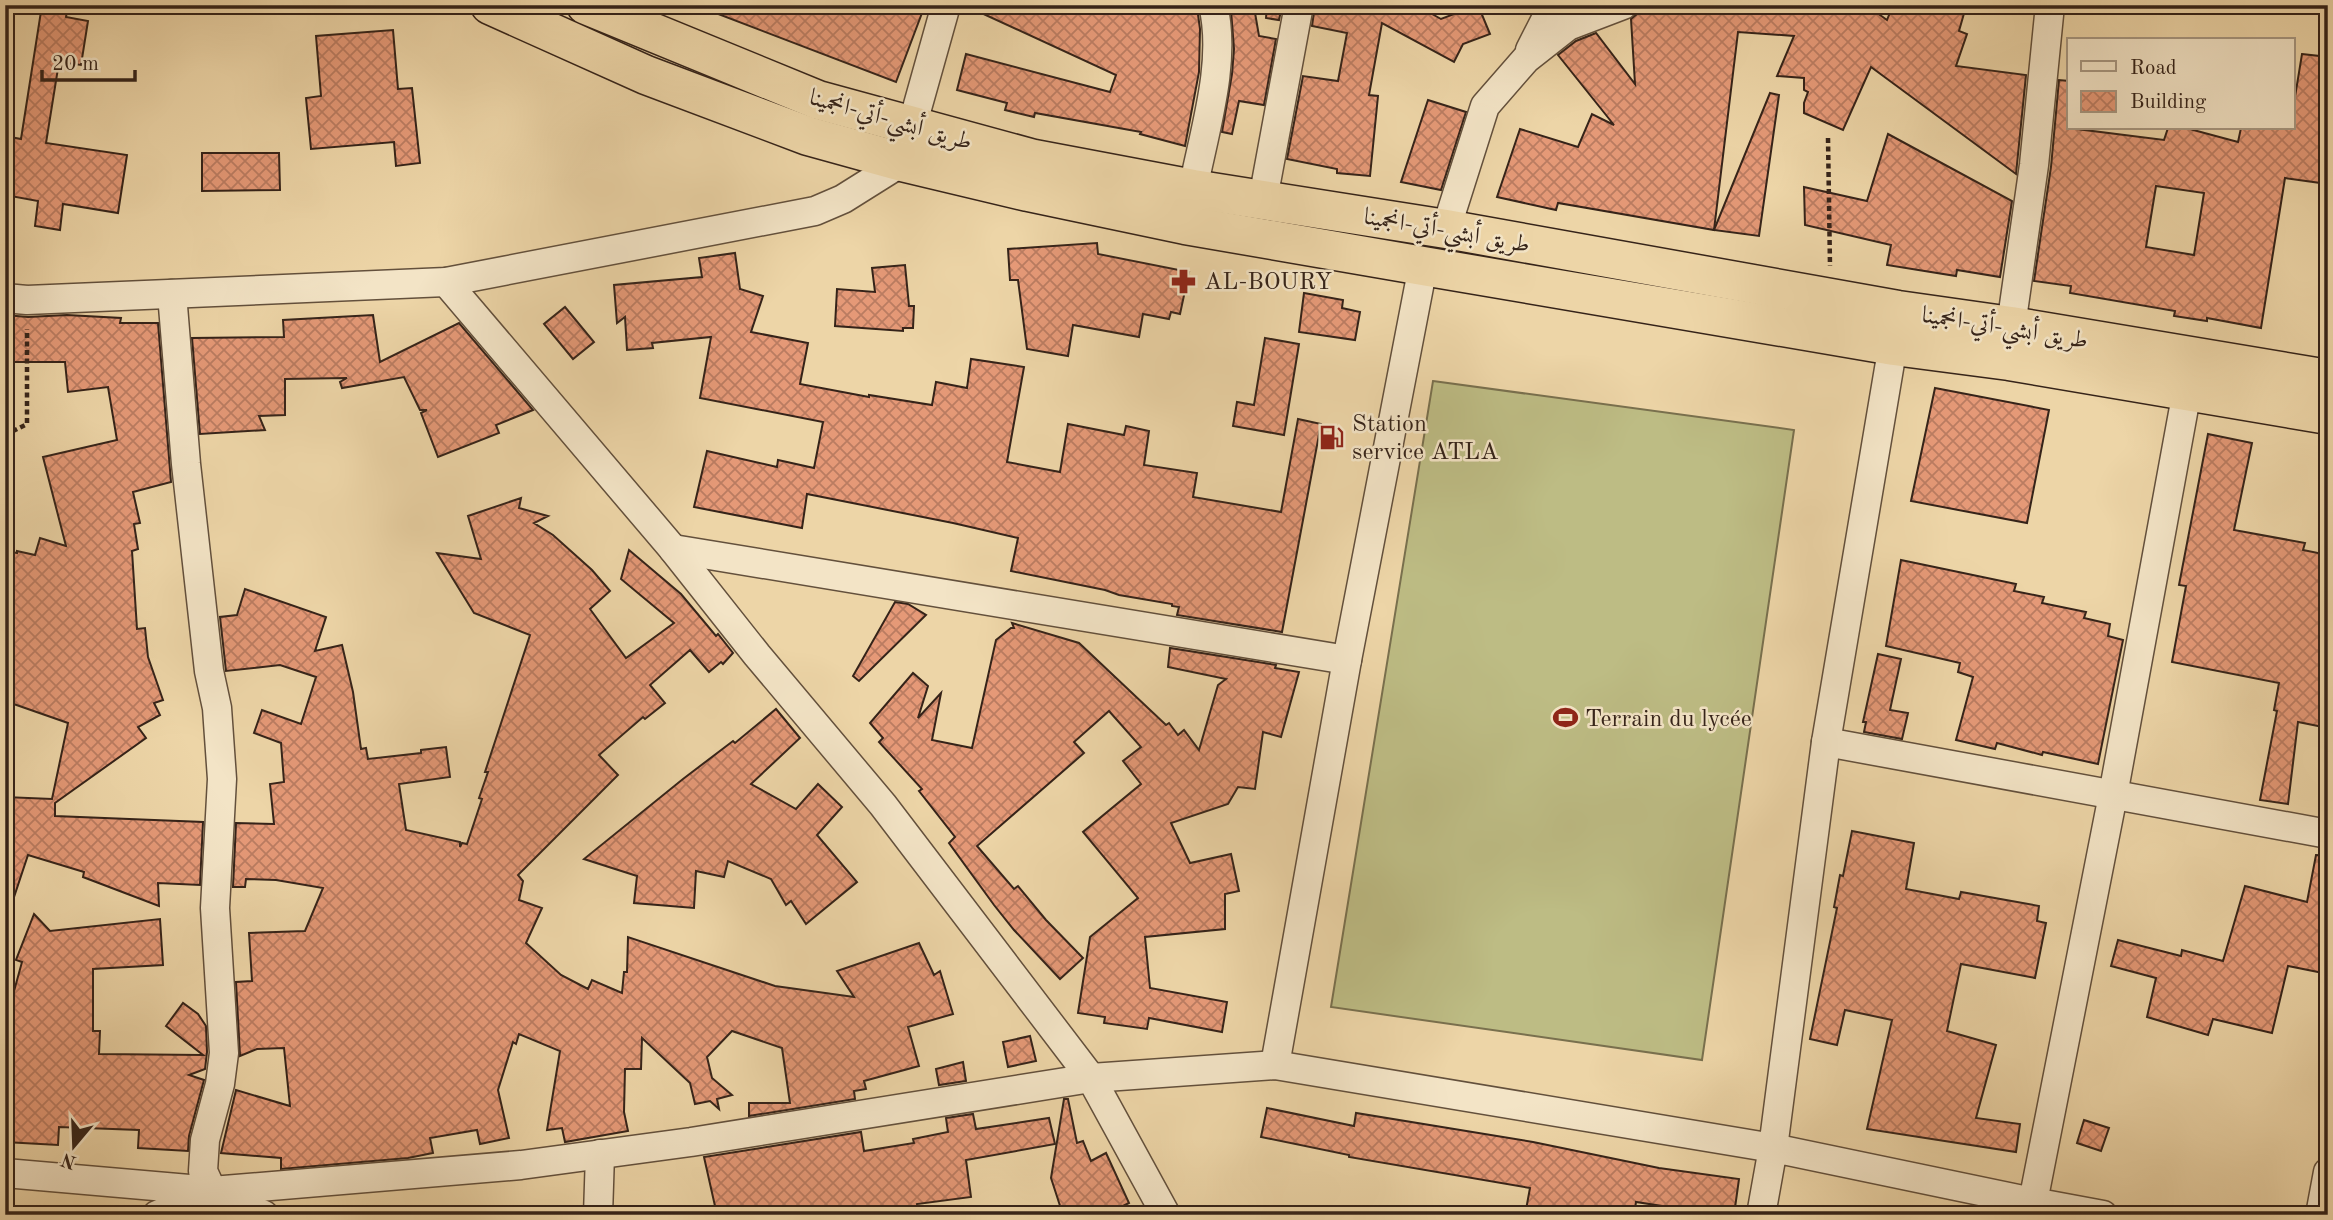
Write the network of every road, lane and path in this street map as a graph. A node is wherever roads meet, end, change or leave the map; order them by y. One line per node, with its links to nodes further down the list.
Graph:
1 (490, 5): 11 (highway)
2 (586, 5): 11 (highway, طريق أبشي-أتي-انجمينا)
3 (946, 5): 11 (street)
4 (1213, 5): 12 (street)
5 (1299, 5): 13 (street)
6 (1553, 5): 9 (street)
7 (1623, 5): 9 (street)
8 (2050, 5): 20 (street)
9 (1526, 59): 14 (street)
10 (1829, 138): 18 (path)
11 (907, 145): 12 (highway, طريق أبشي-أتي-انجمينا); 15 (highway); 16 (street)
12 (1193, 189): 13 (highway, طريق أبشي-أتي-انجمينا)
13 (1263, 199): 14 (highway, طريق أبشي-أتي-انجمينا)
14 (1446, 229): 18 (highway, طريق أبشي-أتي-انجمينا)
15 (1423, 267): 21 (highway); 27 (street)
16 (446, 282): 17 (street); 26 (street)
17 (172, 294): 19 (street); 37 (street)
18 (1830, 298): 21 (highway, طريق أبشي-أتي-انجمينا)
19 (16, 299): 25 (path)
20 (2011, 326): 21 (highway, طريق أبشي-أتي-انجمينا); 22 (highway, طريق أبشي-أتي-انجمينا)
21 (1896, 328): 23 (highway); 28 (street)
22 (2328, 380)
23 (2187, 391): 24 (highway); 29 (street)
24 (2328, 415)
25 (5, 435)
26 (673, 549): 27 (street); 32 (street)
27 (1347, 660): 31 (street)
28 (1825, 742): 29 (street); 33 (street)
29 (2113, 795): 30 (street); 38 (street)
30 (2328, 834)
31 (1275, 1065): 32 (street); 33 (street)
32 (1091, 1078): 34 (street); 42 (street)
33 (1773, 1149): 38 (street); 43 (street)
34 (600, 1154): 37 (street); 41 (street)
35 (2328, 1172): 45 (street)
36 (5, 1173): 37 (street)
37 (212, 1191): 39 (street); 40 (street)
38 (2031, 1208): 44 (street)
39 (157, 1215)
40 (264, 1215)
41 (598, 1215)
42 (1166, 1215)
43 (1761, 1215)
44 (2104, 1215)
45 (2320, 1215)

